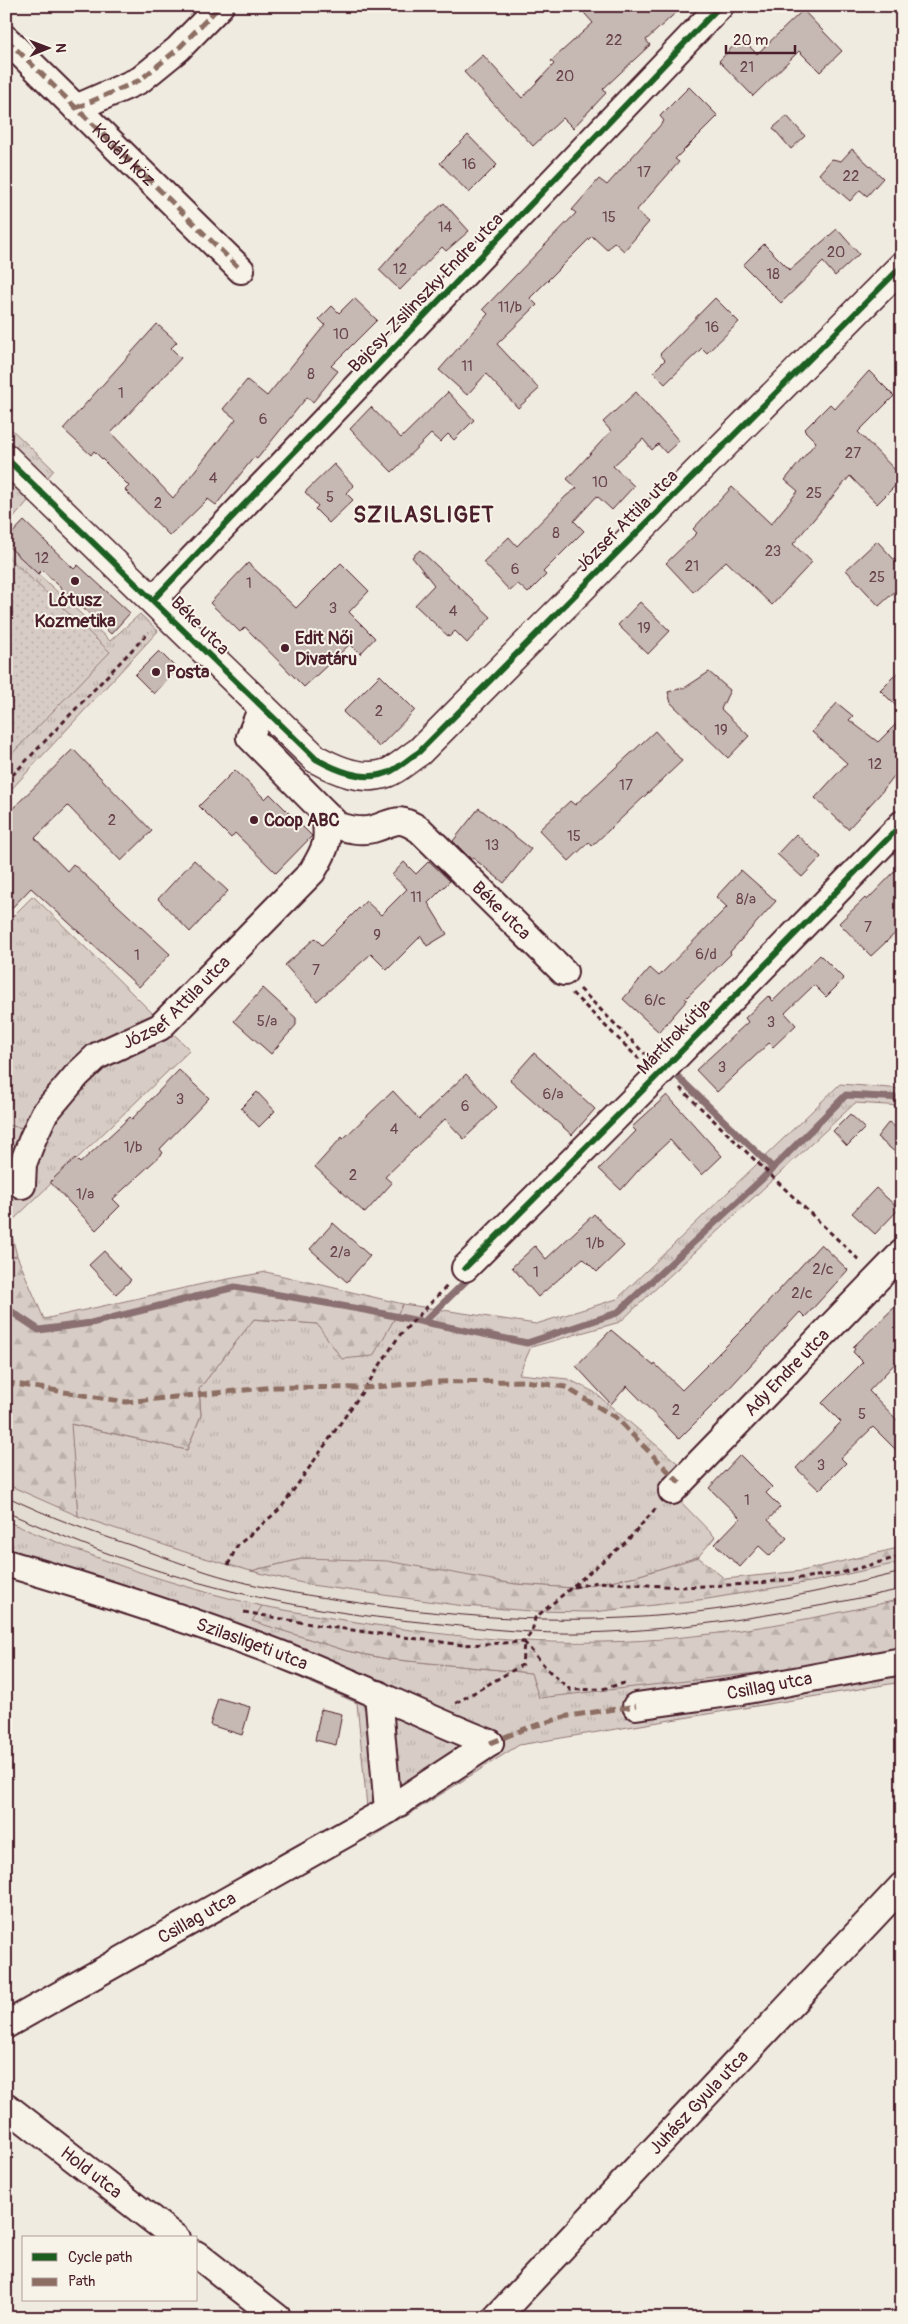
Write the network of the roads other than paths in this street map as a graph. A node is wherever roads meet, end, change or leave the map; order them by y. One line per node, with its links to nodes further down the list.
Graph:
1 (220, 6): 4 (street)
2 (720, 6): 8 (street, Bajcsy-Zsilinszky Endre utca)
3 (6, 39): 4 (street, Kodály köz)
4 (76, 108): 6 (street, Kodály köz)
5 (902, 266): 10 (street, József Attila utca)
6 (241, 270)
7 (6, 458): 8 (street, Béke utca)
8 (160, 607): 9 (street, Béke utca)
9 (262, 707): 10 (street, Béke utca); 11 (street, Béke utca)
10 (362, 776)
11 (325, 813): 13 (street, Béke utca); 14 (street, József Attila utca)
12 (902, 824): 16 (street, Mártírok útja)
13 (567, 981)
14 (22, 1185)
15 (902, 1253): 17 (street, Ady Endre utca)
16 (465, 1268)
17 (672, 1491)
18 (10, 1551): 20 (street, Szilasligeti utca)
19 (902, 1661): 21 (street, Csillag utca)
20 (378, 1694): 22 (street, Szilasligeti utca); 23 (street)
21 (634, 1696)
22 (490, 1742): 23 (street, Csillag utca)
23 (388, 1810): 25 (street, Csillag utca)
24 (902, 1886): 30 (street, Juhász Gyula utca)
25 (6, 2025)
26 (6, 2106): 27 (street, Hold utca)
27 (173, 2236)
28 (198, 2256): 29 (street)
29 (278, 2318)
30 (496, 2318)

